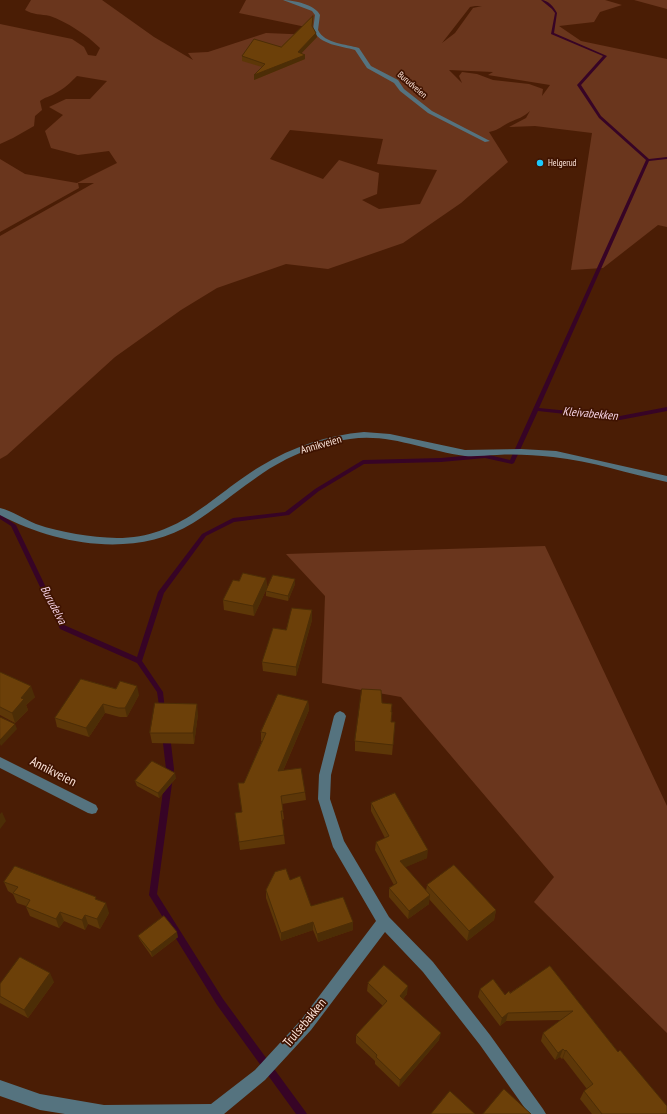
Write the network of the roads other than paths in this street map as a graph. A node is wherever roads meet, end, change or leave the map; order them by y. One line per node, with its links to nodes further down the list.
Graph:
1 (285, 0): 2 (street, Burudveien)
2 (487, 141)
3 (667, 479): 4 (street, Annikveien)
4 (0, 511)
5 (340, 716): 8 (street)
6 (0, 762): 7 (street, Annikveien)
7 (92, 809)
8 (384, 922): 10 (street, Trulsebakken); 11 (street)
9 (0, 1088): 10 (street)
10 (215, 1113)
11 (538, 1114)

